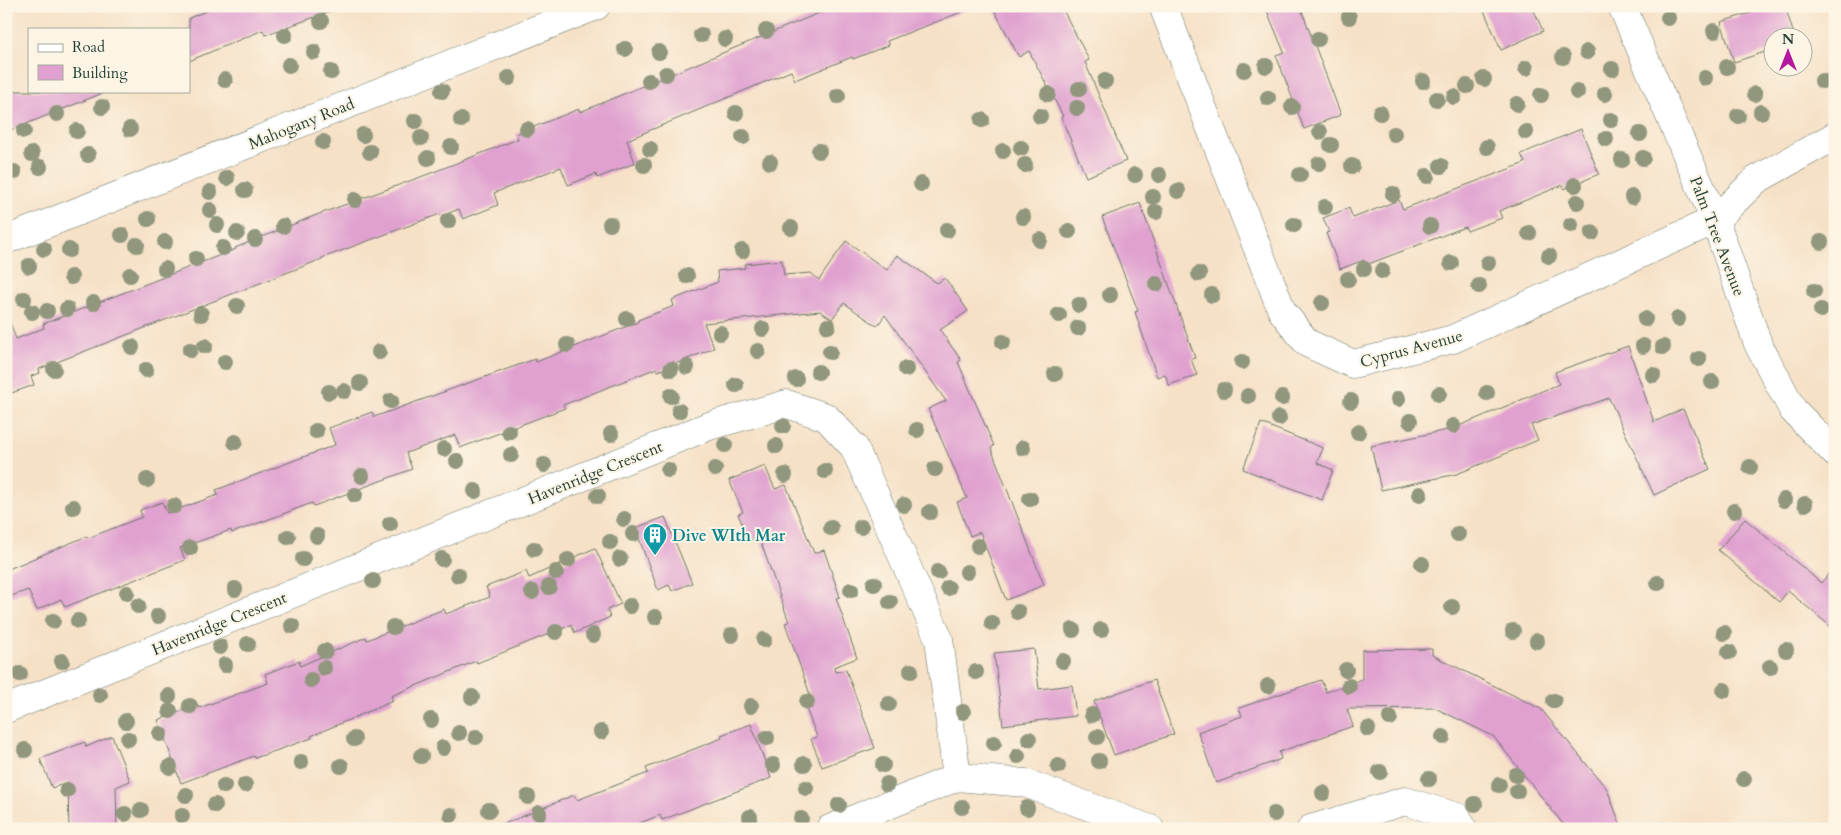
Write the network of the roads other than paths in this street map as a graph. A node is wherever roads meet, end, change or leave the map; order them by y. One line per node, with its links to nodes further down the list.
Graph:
1 (596, 6): 6 (street, Mahogany Road)
2 (1163, 6): 5 (street, Cyprus Avenue)
3 (1622, 6): 5 (street, Palm Tree Avenue)
4 (1835, 136): 5 (street, Cyprus Avenue)
5 (1714, 220): 7 (street, Palm Tree Avenue)
6 (6, 240)
7 (1835, 452)
8 (6, 709): 9 (street, Havenridge Crescent)
9 (957, 777): 10 (street); 11 (street)
10 (830, 829)
11 (1150, 829)
12 (1311, 829): 13 (street)
13 (1463, 829)

